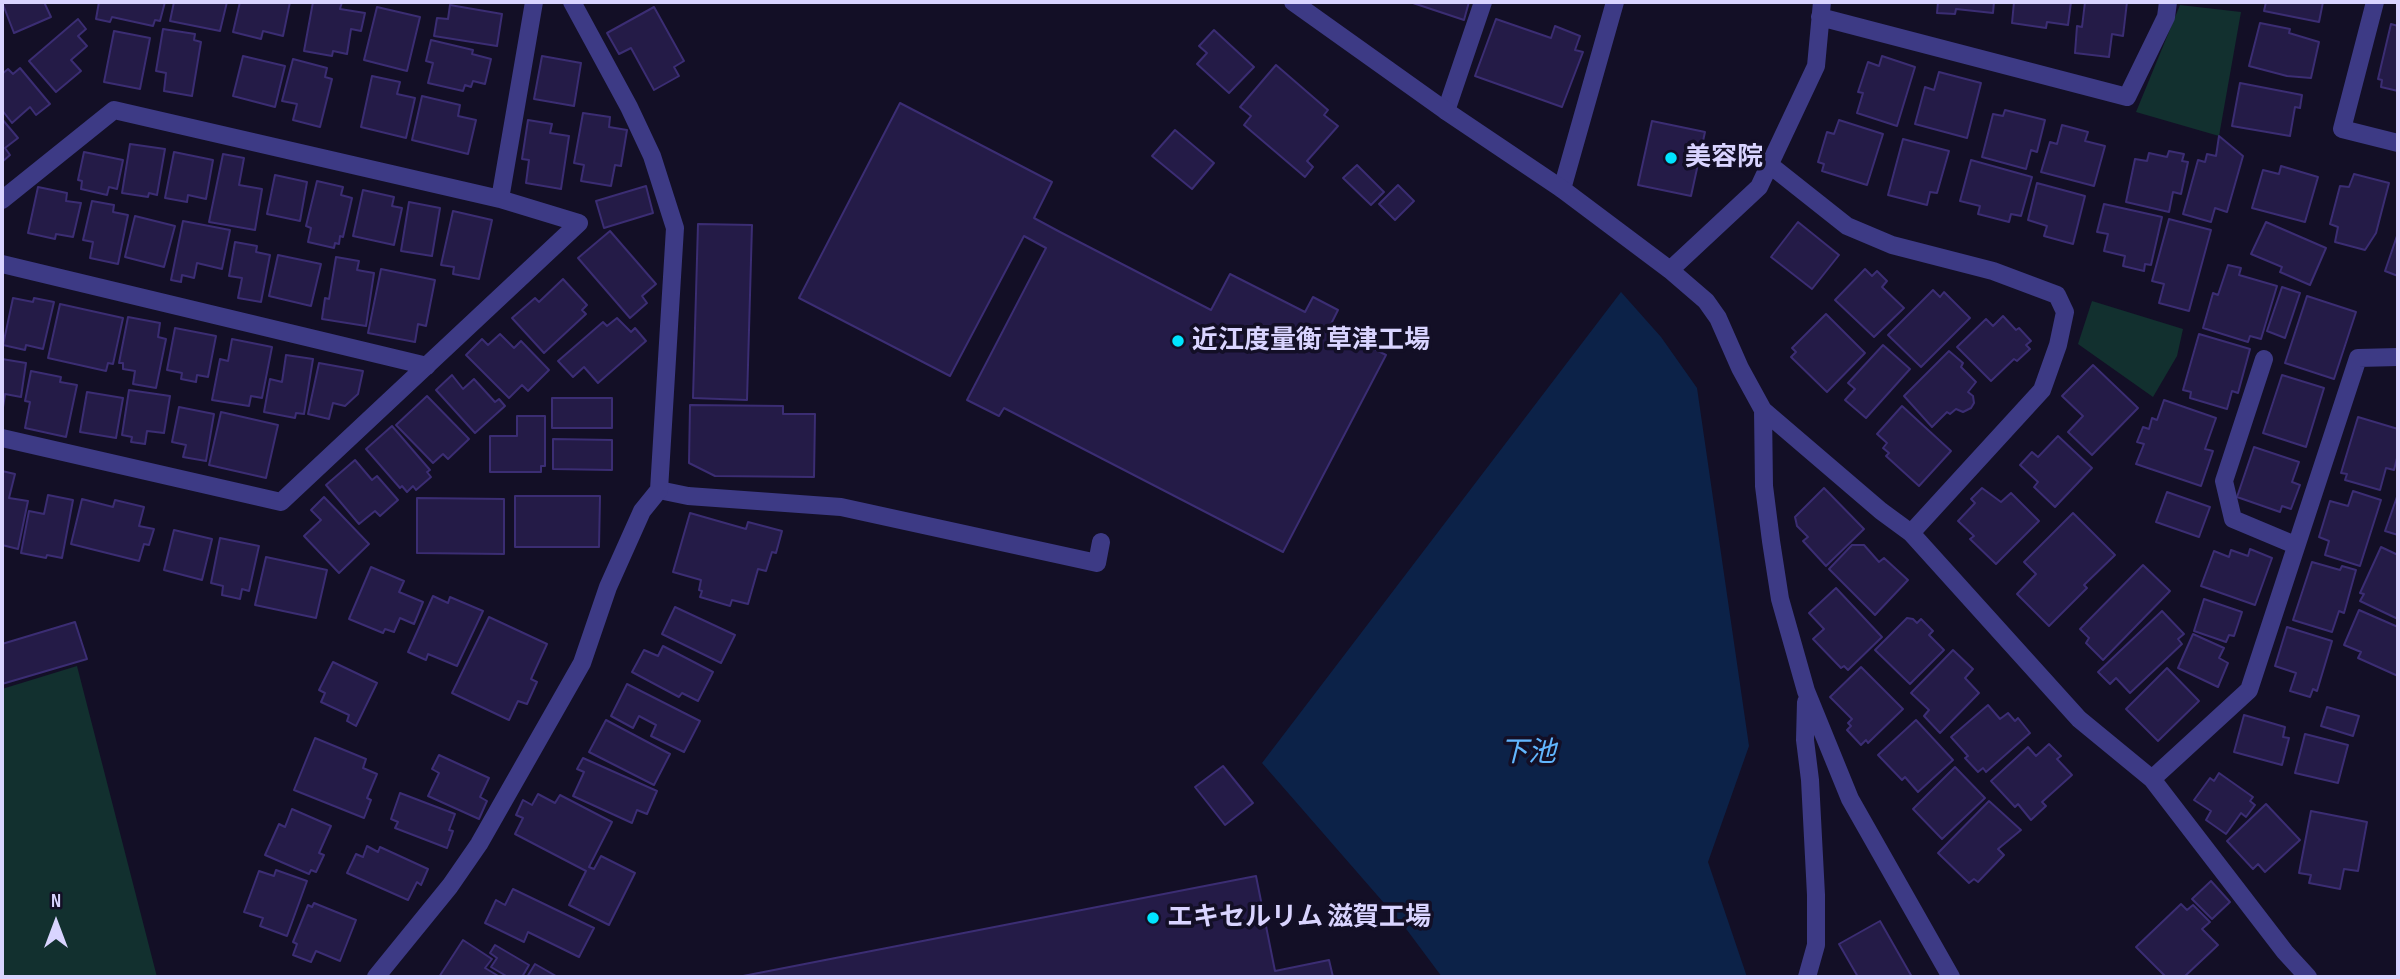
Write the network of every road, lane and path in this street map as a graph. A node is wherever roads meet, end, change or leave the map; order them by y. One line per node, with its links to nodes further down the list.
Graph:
1 (534, 2): 14 (street)
2 (572, 2): 22 (street)
3 (1293, 2): 9 (street)
4 (1483, 2): 9 (street)
5 (1615, 2): 12 (street)
6 (2168, 2): 8 (street)
7 (2375, 2): 10 (street)
8 (1821, 9): 11 (street)
9 (1446, 111): 12 (street)
10 (2398, 143)
11 (1770, 164): 16 (street); 23 (street)
12 (1562, 189): 16 (street)
13 (2, 200): 14 (street)
14 (500, 200): 19 (street)
15 (2, 264): 19 (street)
16 (1670, 270): 20 (street)
17 (2398, 357): 25 (street)
18 (2264, 359): 25 (street)
19 (427, 366): 21 (street)
20 (1763, 410): 23 (street); 26 (street)
21 (2, 438)
22 (659, 490): 24 (street); 28 (street)
23 (1912, 533): 27 (street)
24 (1101, 542)
25 (2295, 545): 27 (street)
26 (1806, 691): 29 (street); 30 (street)
27 (2152, 779): 31 (street)
28 (376, 977)
29 (1807, 977)
30 (1951, 977)
31 (2308, 977)

